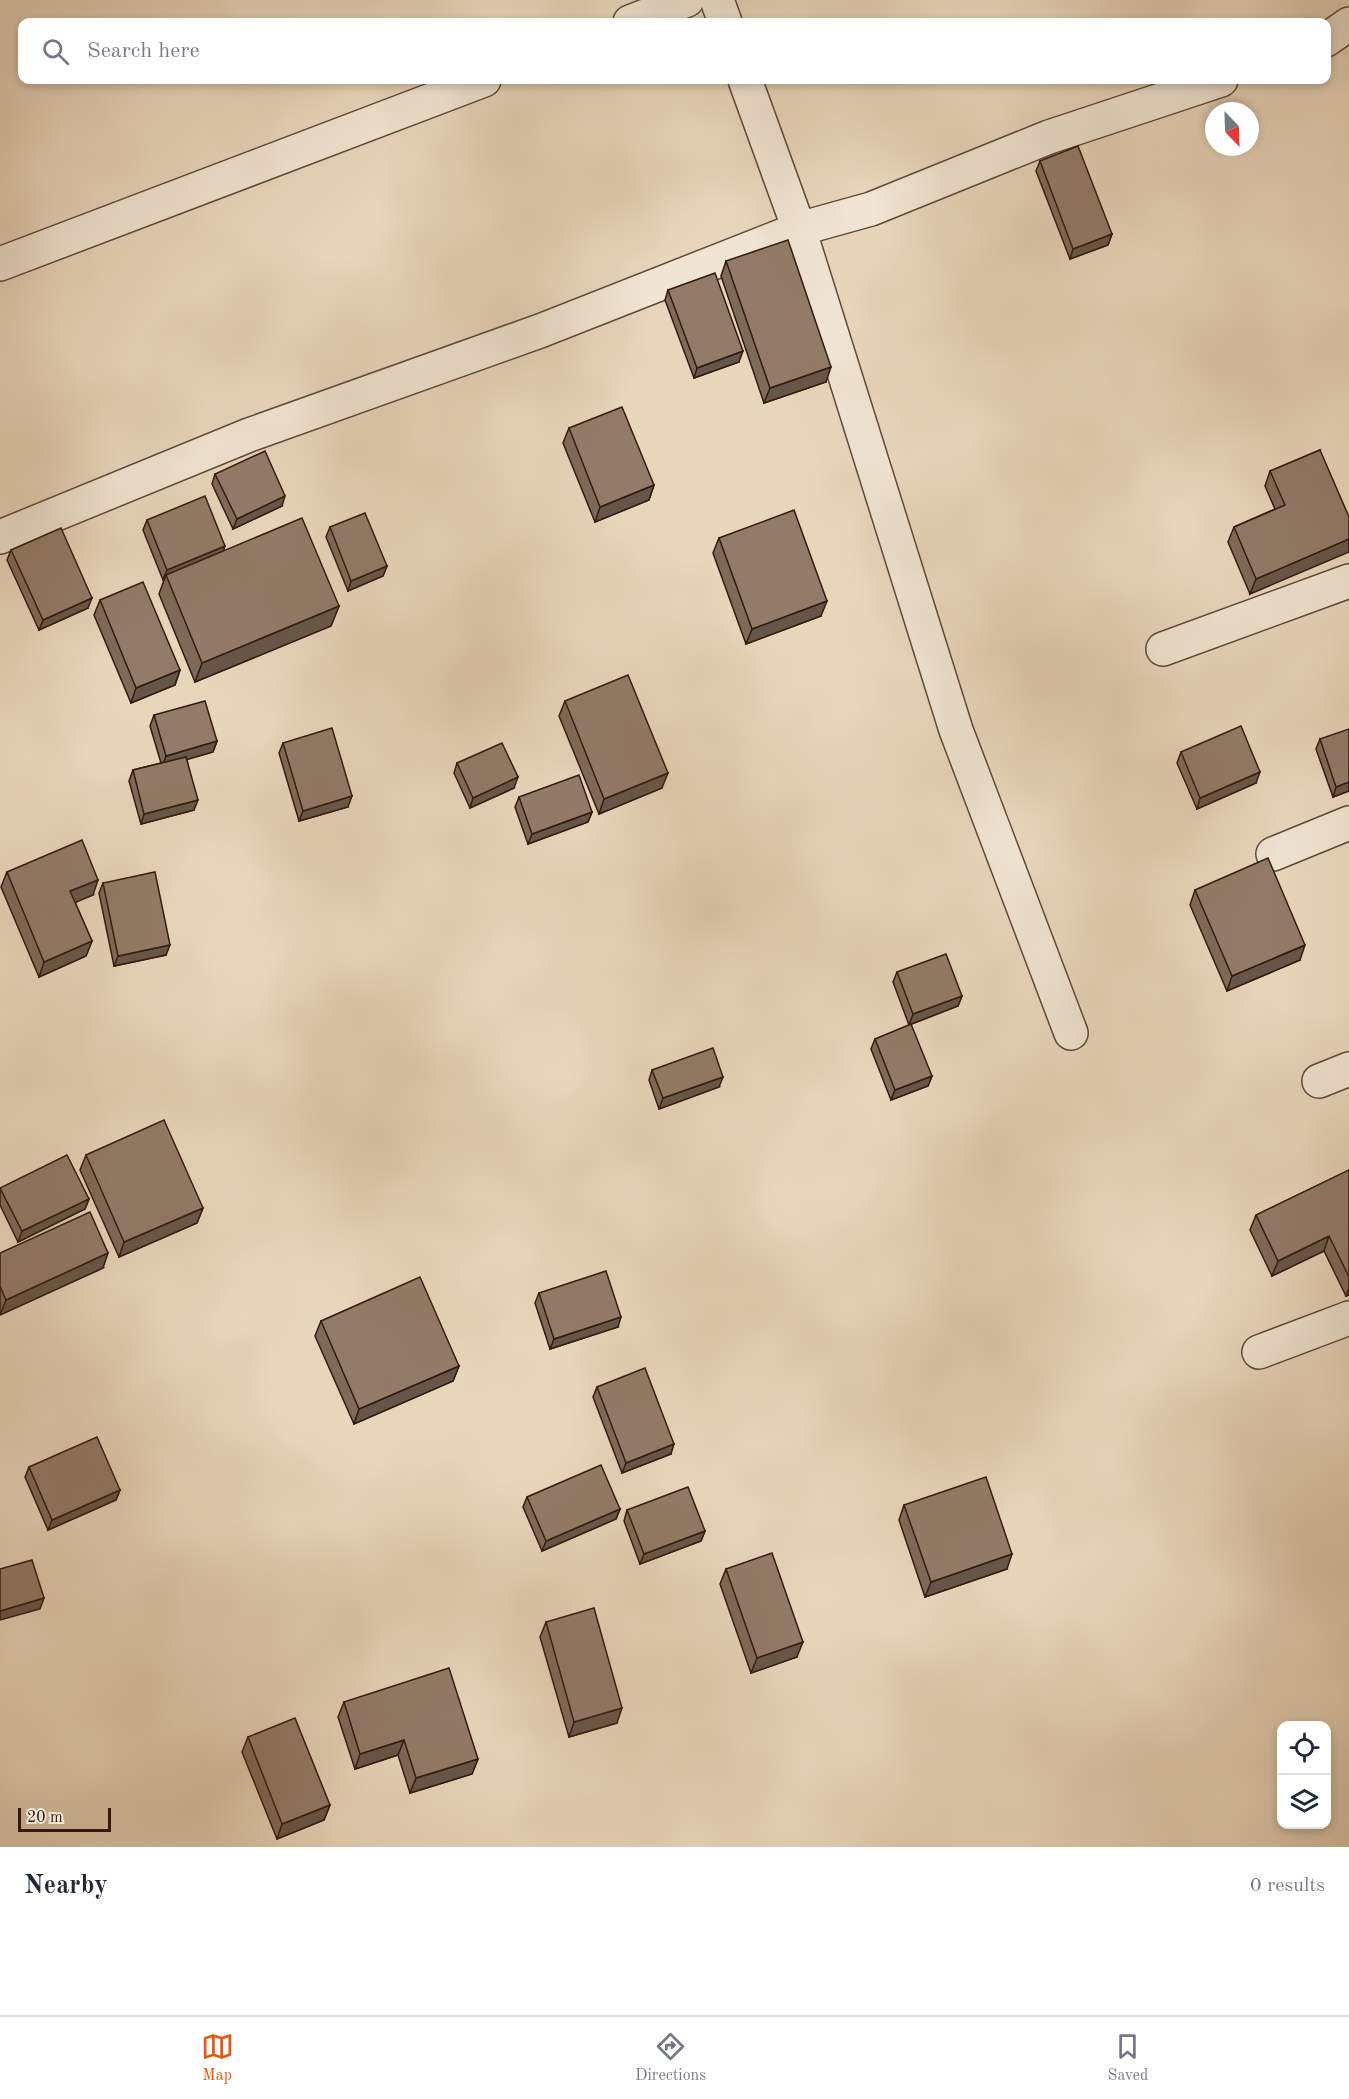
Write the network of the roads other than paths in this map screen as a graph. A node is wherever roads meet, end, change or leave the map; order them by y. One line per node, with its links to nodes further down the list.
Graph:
1 (687, 0): 3 (street)
2 (717, 0): 4 (street)
3 (640, 18)
4 (724, 18)
5 (1349, 24): 6 (street)
6 (1331, 37)
7 (473, 84): 11 (street)
8 (746, 84): 10 (street)
9 (1209, 84): 10 (street)
10 (799, 229): 12 (street); 17 (street)
11 (0, 264)
12 (0, 537)
13 (1349, 581): 14 (street)
14 (1163, 648)
15 (1349, 823): 16 (street)
16 (1273, 854)
17 (1071, 1034)
18 (1349, 1318): 19 (street)
19 (1259, 1352)

